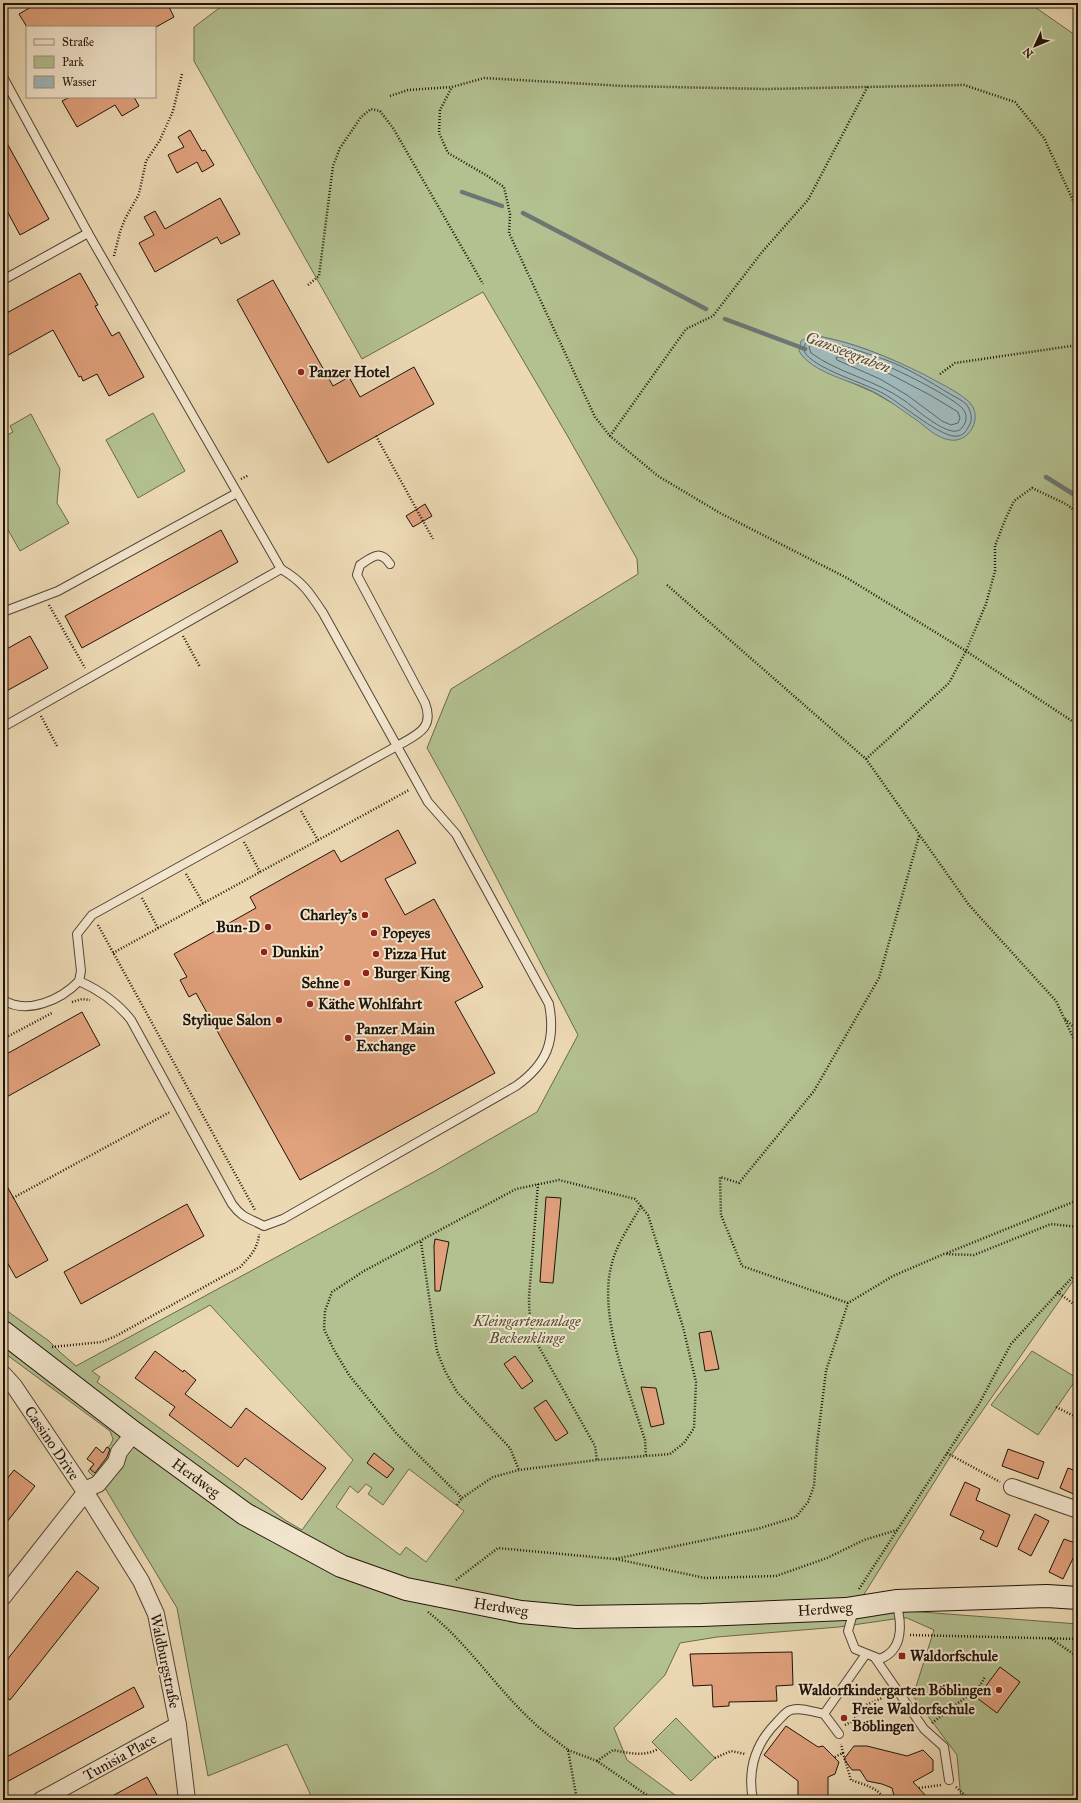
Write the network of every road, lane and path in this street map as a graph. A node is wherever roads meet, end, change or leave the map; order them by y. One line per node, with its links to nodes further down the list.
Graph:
1 (182, 74): 8 (path)
2 (3, 77): 7 (lane)
3 (868, 86): 4 (path); 6 (path); 15 (path)
4 (452, 87): 5 (path); 15 (path)
5 (390, 96)
6 (1078, 211)
7 (88, 233): 8 (lane); 9 (lane)
8 (110, 272): 16 (lane)
9 (3, 280)
10 (483, 284): 11 (path)
11 (308, 285)
12 (1078, 346): 13 (path)
13 (940, 374)
14 (376, 436): 18 (path)
15 (610, 436): 25 (path)
16 (237, 493): 20 (lane); 22 (lane)
17 (1078, 513): 25 (path)
18 (433, 540)
19 (390, 564): 32 (lane)
20 (281, 570): 24 (lane); 32 (lane)
21 (667, 586): 33 (path)
22 (45, 596): 23 (lane); 27 (path)
23 (3, 612)
24 (178, 628): 26 (path); 27 (lane)
25 (966, 651): 29 (path); 33 (path)
26 (200, 667)
27 (90, 678): 28 (lane)
28 (37, 708): 30 (lane); 31 (path)
29 (1078, 725)
30 (3, 727)
31 (57, 746)
32 (397, 746): 34 (lane); 35 (lane)
33 (866, 759): 37 (path)
34 (418, 785): 38 (path); 62 (lane)
35 (296, 802): 36 (lane); 38 (path)
36 (239, 833): 39 (lane); 40 (path)
37 (919, 836): 52 (path); 68 (path)
38 (318, 840): 40 (path)
39 (182, 866): 41 (lane); 42 (path)
40 (260, 872): 42 (path)
41 (138, 890): 43 (lane); 44 (path)
42 (203, 903): 44 (path)
43 (92, 915): 45 (path); 46 (lane)
44 (158, 928): 45 (path)
45 (113, 953): 51 (path)
46 (78, 982): 47 (lane); 53 (lane)
47 (3, 1000)
48 (93, 1000): 49 (path)
49 (66, 1005)
50 (59, 1009): 55 (path)
51 (145, 1010): 53 (path); 62 (path)
52 (1064, 1018): 54 (path); 56 (path)
53 (131, 1020): 57 (lane)
54 (1078, 1030)
55 (3, 1039)
56 (1078, 1048)
57 (179, 1107): 59 (path); 62 (lane)
58 (538, 1184): 61 (path); 64 (path); 78 (path)
59 (13, 1198)
60 (1078, 1200): 65 (path)
61 (641, 1206): 77 (path); 77 (path)
62 (261, 1225): 71 (path)
63 (1078, 1227): 65 (path)
64 (421, 1242): 79 (path); 82 (path)
65 (944, 1254): 68 (path)
66 (1078, 1271): 67 (path)
67 (1057, 1292): 69 (path); 76 (path)
68 (848, 1304): 86 (path)
69 (1078, 1307)
70 (3, 1332): 71 (street, Herdweg)
71 (40, 1361): 75 (street, Herdweg)
72 (3, 1374): 81 (street, Cassino Drive)
73 (1056, 1407): 74 (path)
74 (1078, 1418)
75 (136, 1428): 81 (street); 90 (street, Herdweg)
76 (947, 1453): 80 (path); 85 (path)
77 (646, 1457): 78 (path)
78 (597, 1460): 79 (path)
79 (519, 1470): 82 (path)
80 (1012, 1487): 84 (street)
81 (87, 1491): 87 (street); 101 (street, Waldburgstraße)
82 (462, 1498): 83 (path)
83 (457, 1505)
84 (1078, 1510)
85 (897, 1530): 86 (path); 91 (path)
86 (615, 1559): 90 (path)
87 (3, 1597)
88 (1078, 1598): 89 (street, Herdweg)
89 (896, 1601): 91 (street, Herdweg); 92 (lane)
90 (433, 1603): 91 (street, Herdweg); 105 (path)
91 (851, 1608): 95 (lane)
92 (900, 1635): 93 (path); 97 (lane)
93 (1050, 1638): 94 (path); 96 (path)
94 (1078, 1639)
95 (866, 1654): 97 (lane); 100 (lane)
96 (1078, 1657)
97 (875, 1658): 99 (lane)
98 (985, 1677): 102 (path)
99 (891, 1682): 102 (lane); 103 (path)
100 (824, 1714): 103 (lane); 116 (lane)
101 (178, 1725): 112 (street, Tunisia Place); 113 (street, Waldburgstraße)
102 (924, 1729): 111 (lane)
103 (837, 1733): 106 (path)
104 (658, 1749): 110 (path)
105 (568, 1750): 110 (path); 114 (path)
106 (843, 1753): 108 (path); 117 (path)
107 (746, 1754): 109 (path)
108 (835, 1757)
109 (715, 1758)
110 (597, 1761): 115 (path)
111 (949, 1780)
112 (41, 1800)
113 (187, 1800)
114 (577, 1800)
115 (654, 1800)
116 (753, 1800)
117 (884, 1800)

